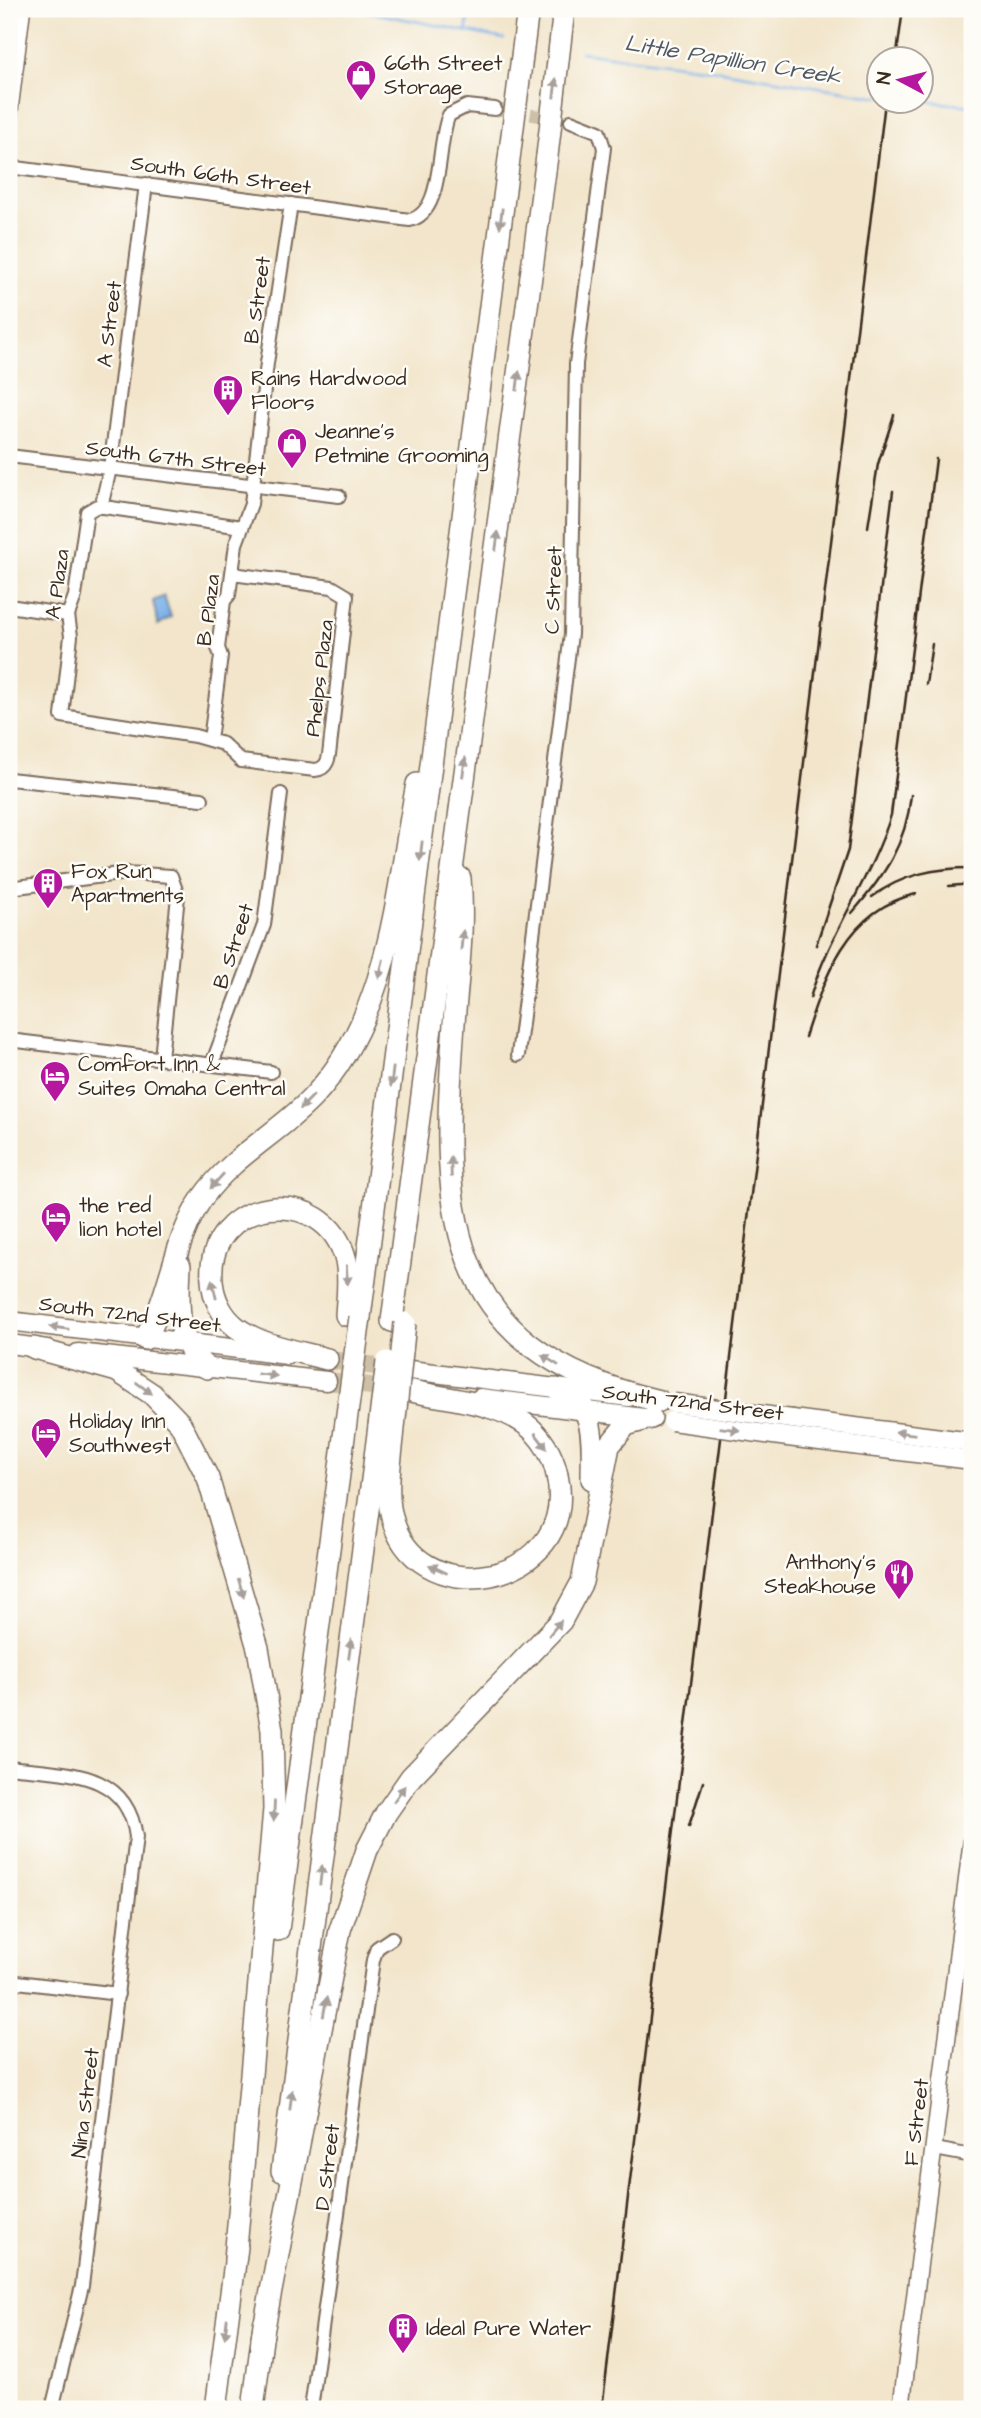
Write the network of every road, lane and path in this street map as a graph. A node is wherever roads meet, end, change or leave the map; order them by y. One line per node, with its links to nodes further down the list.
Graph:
1 (22, 9): 5 (street)
2 (528, 9): 17 (highway, one-way to 17, bridge)
3 (564, 9): 24 (highway, one-way to 3, bridge)
4 (495, 109): 9 (street, South 66th Street)
5 (9, 114)
6 (571, 121): 27 (street, C Street)
7 (9, 167): 8 (street, South 66th Street)
8 (146, 184): 9 (street, South 66th Street); 11 (street, A Street)
9 (291, 204): 12 (street, B Street)
10 (9, 456): 11 (street, South 67th Street)
11 (110, 469): 12 (street, South 67th Street); 14 (street, A Plaza)
12 (253, 487): 13 (street, South 67th Street); 15 (street, B Plaza)
13 (340, 496)
14 (101, 507): 15 (street); 19 (street, A Plaza)
15 (242, 527): 16 (street, B Plaza)
16 (232, 574): 20 (street, B Plaza); 20 (street, Phelps Plaza)
17 (454, 589): 31 (highway, one-way to 31); 32 (highway, one-way to 32)
18 (9, 606): 19 (street)
19 (68, 615): 20 (street, A Plaza)
20 (210, 740)
21 (9, 779): 23 (street)
22 (281, 794): 29 (street, B Street)
23 (202, 799)
24 (456, 823): 44 (highway, one-way to 24); 45 (highway, bridge)
25 (9, 888): 28 (street)
26 (9, 1040): 28 (street)
27 (518, 1055)
28 (161, 1058): 29 (street)
29 (212, 1064): 30 (street)
30 (271, 1072)
31 (183, 1240): 34 (highway); 35 (highway)
32 (353, 1316): 38 (highway, one-way to 32); 57 (highway, bridge)
33 (9, 1321): 34 (main road, South 72nd Street, one-way to 33)
34 (145, 1339): 35 (main road, South 72nd Street)
35 (186, 1344): 38 (main road, South 72nd Street); 39 (highway)
36 (9, 1345): 37 (main road, South 72nd Street)
37 (34, 1348): 39 (main road, South 72nd Street); 57 (highway, one-way to 57)
38 (328, 1360)
39 (207, 1368): 40 (main road, South 72nd Street, one-way to 40)
40 (327, 1381)
41 (410, 1384): 42 (main road, South 72nd Street); 43 (main road, South 72nd Street); 45 (highway, one-way to 45)
42 (557, 1388): 43 (highway); 44 (main road, South 72nd Street)
43 (587, 1411): 44 (main road, South 72nd Street); 49 (highway)
44 (664, 1411): 46 (main road, South 72nd Street, bridge); 49 (highway)
45 (387, 1427): 58 (highway, one-way to 45)
46 (790, 1428): 47 (main road, South 72nd Street, one-way to 46); 48 (main road, South 72nd Street)
47 (972, 1442)
48 (972, 1460)
49 (582, 1582): 58 (highway, one-way to 49)
50 (9, 1767): 54 (street, Nina Street)
51 (972, 1839): 55 (street, F Street)
52 (392, 1938): 62 (street, D Street)
53 (9, 1981): 54 (street)
54 (118, 1994): 59 (street, Nina Street)
55 (934, 2149): 56 (street); 63 (street, F Street)
56 (972, 2156)
57 (235, 2260): 60 (highway, one-way to 60)
58 (262, 2338): 61 (highway)
59 (52, 2409)
60 (215, 2409)
61 (253, 2409)
62 (312, 2409)
63 (901, 2409)

